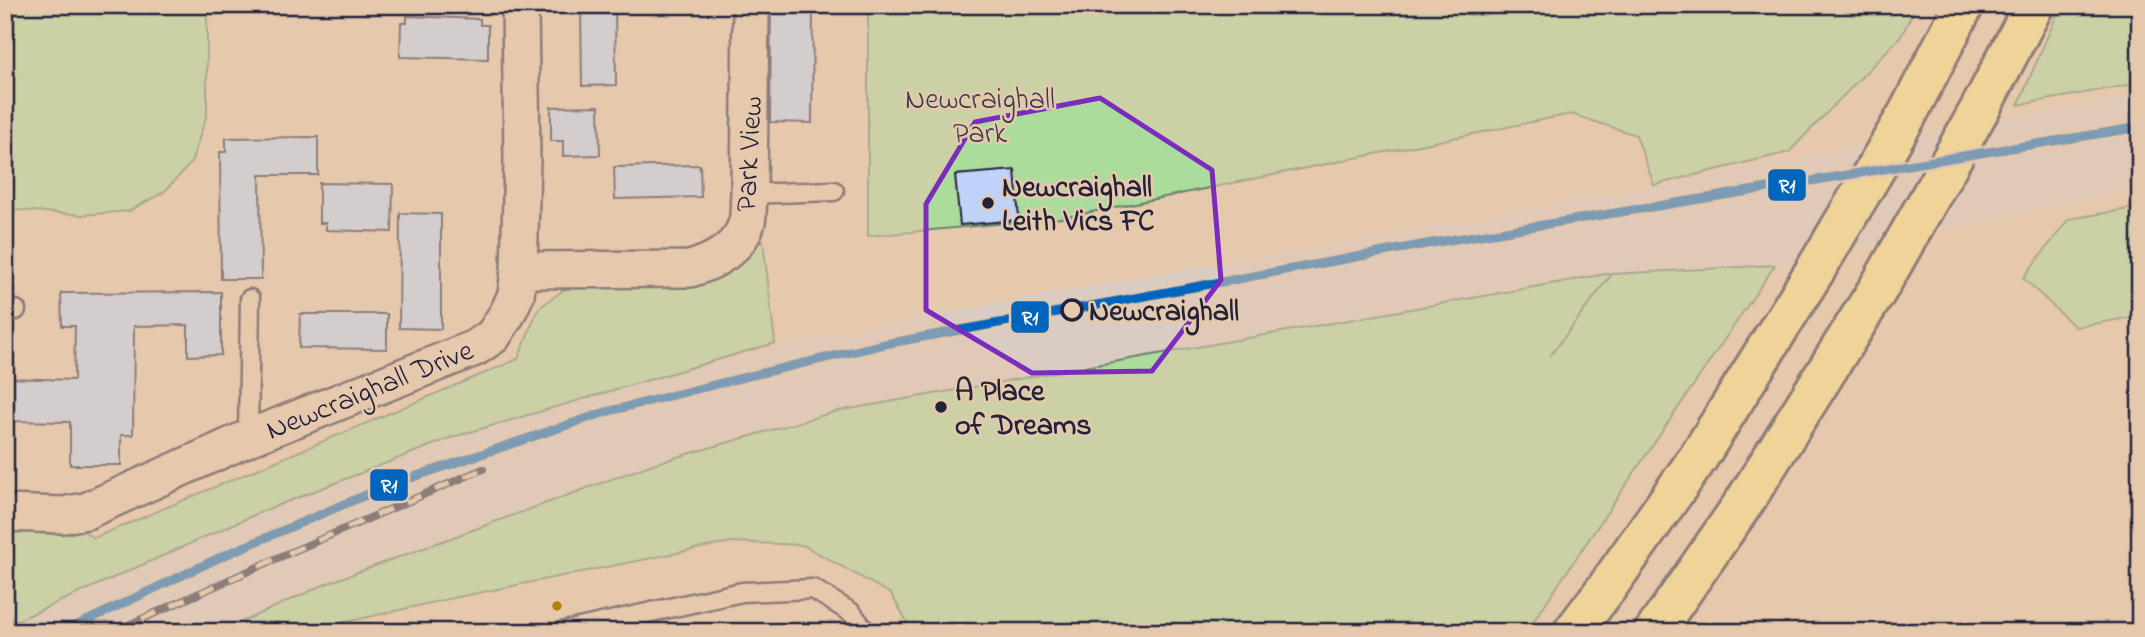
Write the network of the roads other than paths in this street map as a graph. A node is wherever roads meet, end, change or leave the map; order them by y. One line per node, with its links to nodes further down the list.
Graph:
1 (520, 5): 7 (street, Newcraighall Drive)
2 (751, 5): 6 (street, Park View)
3 (1964, 5): 13 (main road, bridge)
4 (2034, 5): 14 (main road, bridge)
5 (834, 191): 6 (lane)
6 (749, 194): 7 (street, Park View)
7 (519, 270): 9 (street, Newcraighall Drive)
8 (250, 299): 9 (lane)
9 (248, 438): 10 (street, Newcraighall Drive)
10 (5, 513)
11 (561, 632): 12 (lane)
12 (866, 632)
13 (1573, 632)
14 (1654, 632)

